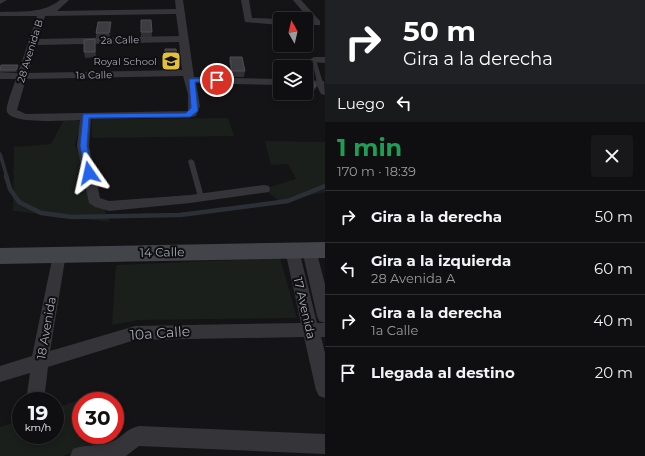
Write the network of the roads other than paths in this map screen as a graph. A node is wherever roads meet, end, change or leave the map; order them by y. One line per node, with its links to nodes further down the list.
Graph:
1 (2, 0): 6 (street)
2 (65, 0): 8 (street, 28 Avenida B)
3 (179, 0): 7 (street)
4 (245, 0): 10 (street)
5 (297, 0): 11 (street)
6 (0, 2)
7 (180, 11): 8 (street); 12 (street)
8 (42, 13): 9 (street); 13 (street, 28 Avenida B)
9 (0, 14)
10 (273, 22)
11 (321, 24)
12 (184, 39): 13 (street, 2a Calle); 18 (street)
13 (32, 42): 17 (street, 28 Avenida B)
14 (314, 60): 15 (street); 20 (lane)
15 (325, 60)
16 (0, 76): 17 (street, 1a Calle)
17 (22, 76): 18 (street, 1a Calle); 21 (street, 28 Avenida B)
18 (189, 77): 19 (street, 1a Calle); 21 (street)
19 (273, 82)
20 (322, 88)
21 (86, 116): 24 (street)
22 (191, 161): 24 (lane)
23 (264, 189): 24 (street)
24 (201, 197)
25 (309, 250): 26 (street, 14 Calle); 28 (street, 17 Avenida); 29 (street, 17 Avenida)
26 (59, 254): 27 (street, 14 Calle); 30 (street, 18 Avenida)
27 (0, 256)
28 (325, 316)
29 (318, 330): 30 (street, 10a Calle); 32 (street, 17 Avenida)
30 (40, 361): 31 (street, 10a Calle); 33 (street, 18 Avenida)
31 (0, 374)
32 (325, 390)
33 (36, 392)
34 (325, 444): 35 (street)
35 (80, 456)

